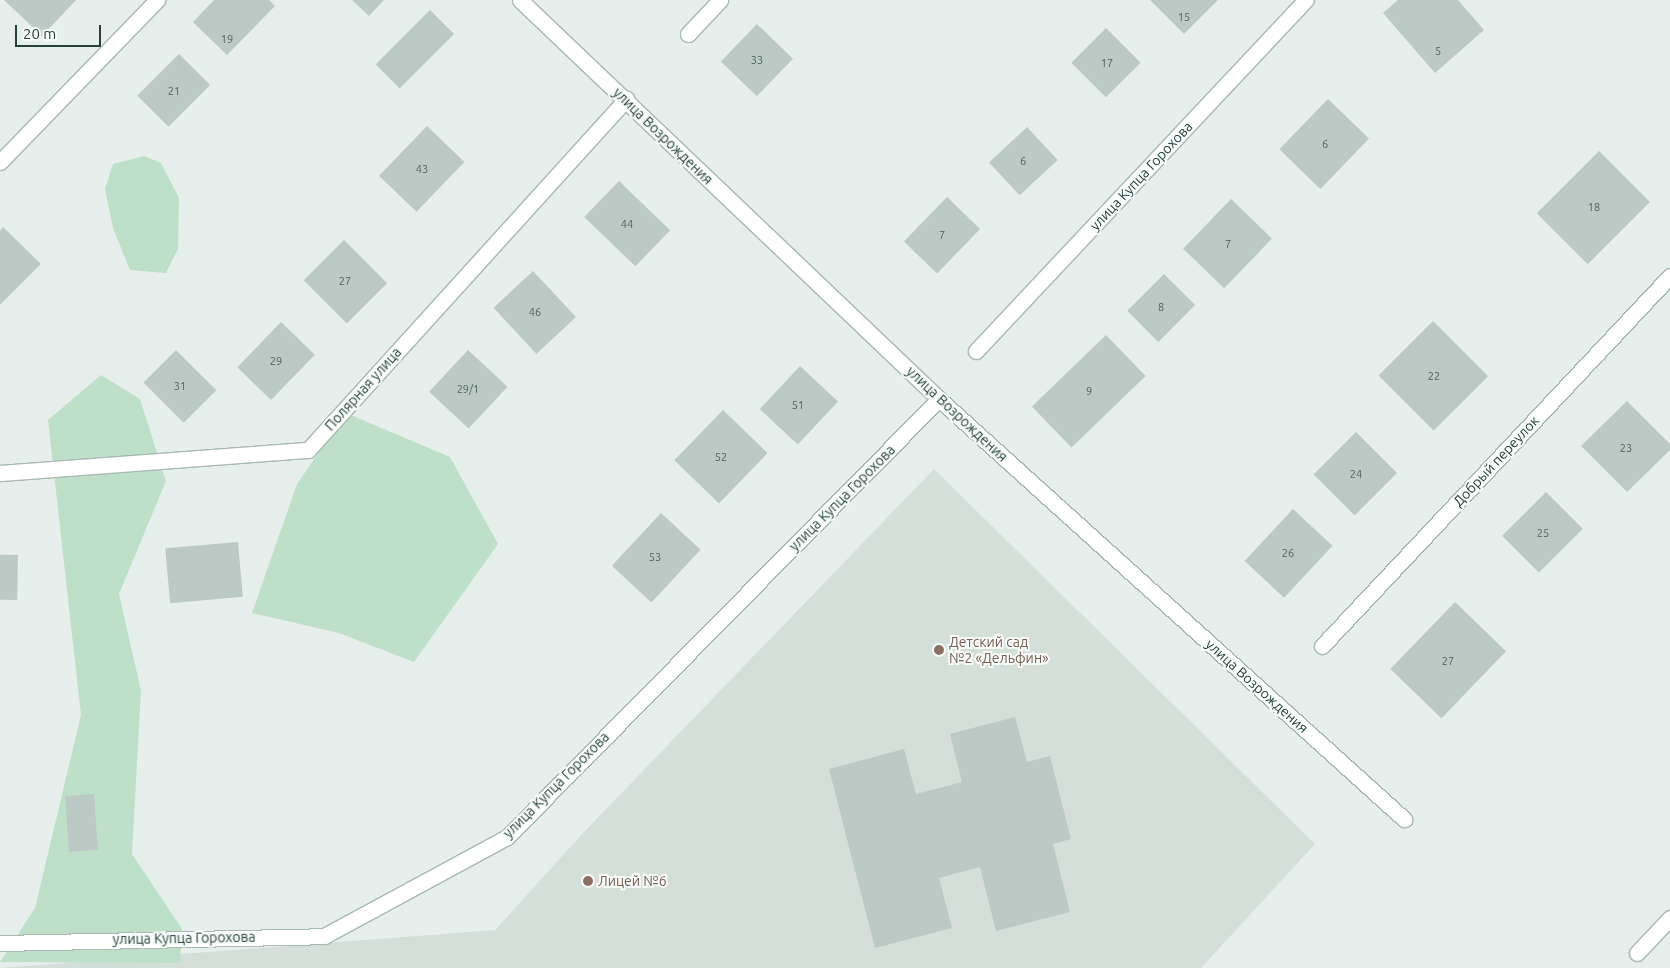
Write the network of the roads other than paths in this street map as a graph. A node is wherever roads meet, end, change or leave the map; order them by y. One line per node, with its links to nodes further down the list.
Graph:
1 (157, 0): 7 (street)
2 (520, 0): 6 (street, улица Возрождения)
3 (720, 0): 5 (street)
4 (1306, 0): 9 (street, улица Купца Горохова)
5 (688, 34)
6 (626, 100): 10 (street, улица Возрождения); 11 (street, Полярная улица)
7 (0, 162)
8 (1670, 276): 12 (street, Добрый переулок)
9 (976, 351)
10 (939, 399): 13 (street, улица Возрождения); 15 (street, улица Купца Горохова)
11 (0, 473)
12 (1322, 646)
13 (1404, 819)
14 (1670, 918): 16 (street)
15 (0, 943)
16 (1637, 953)

